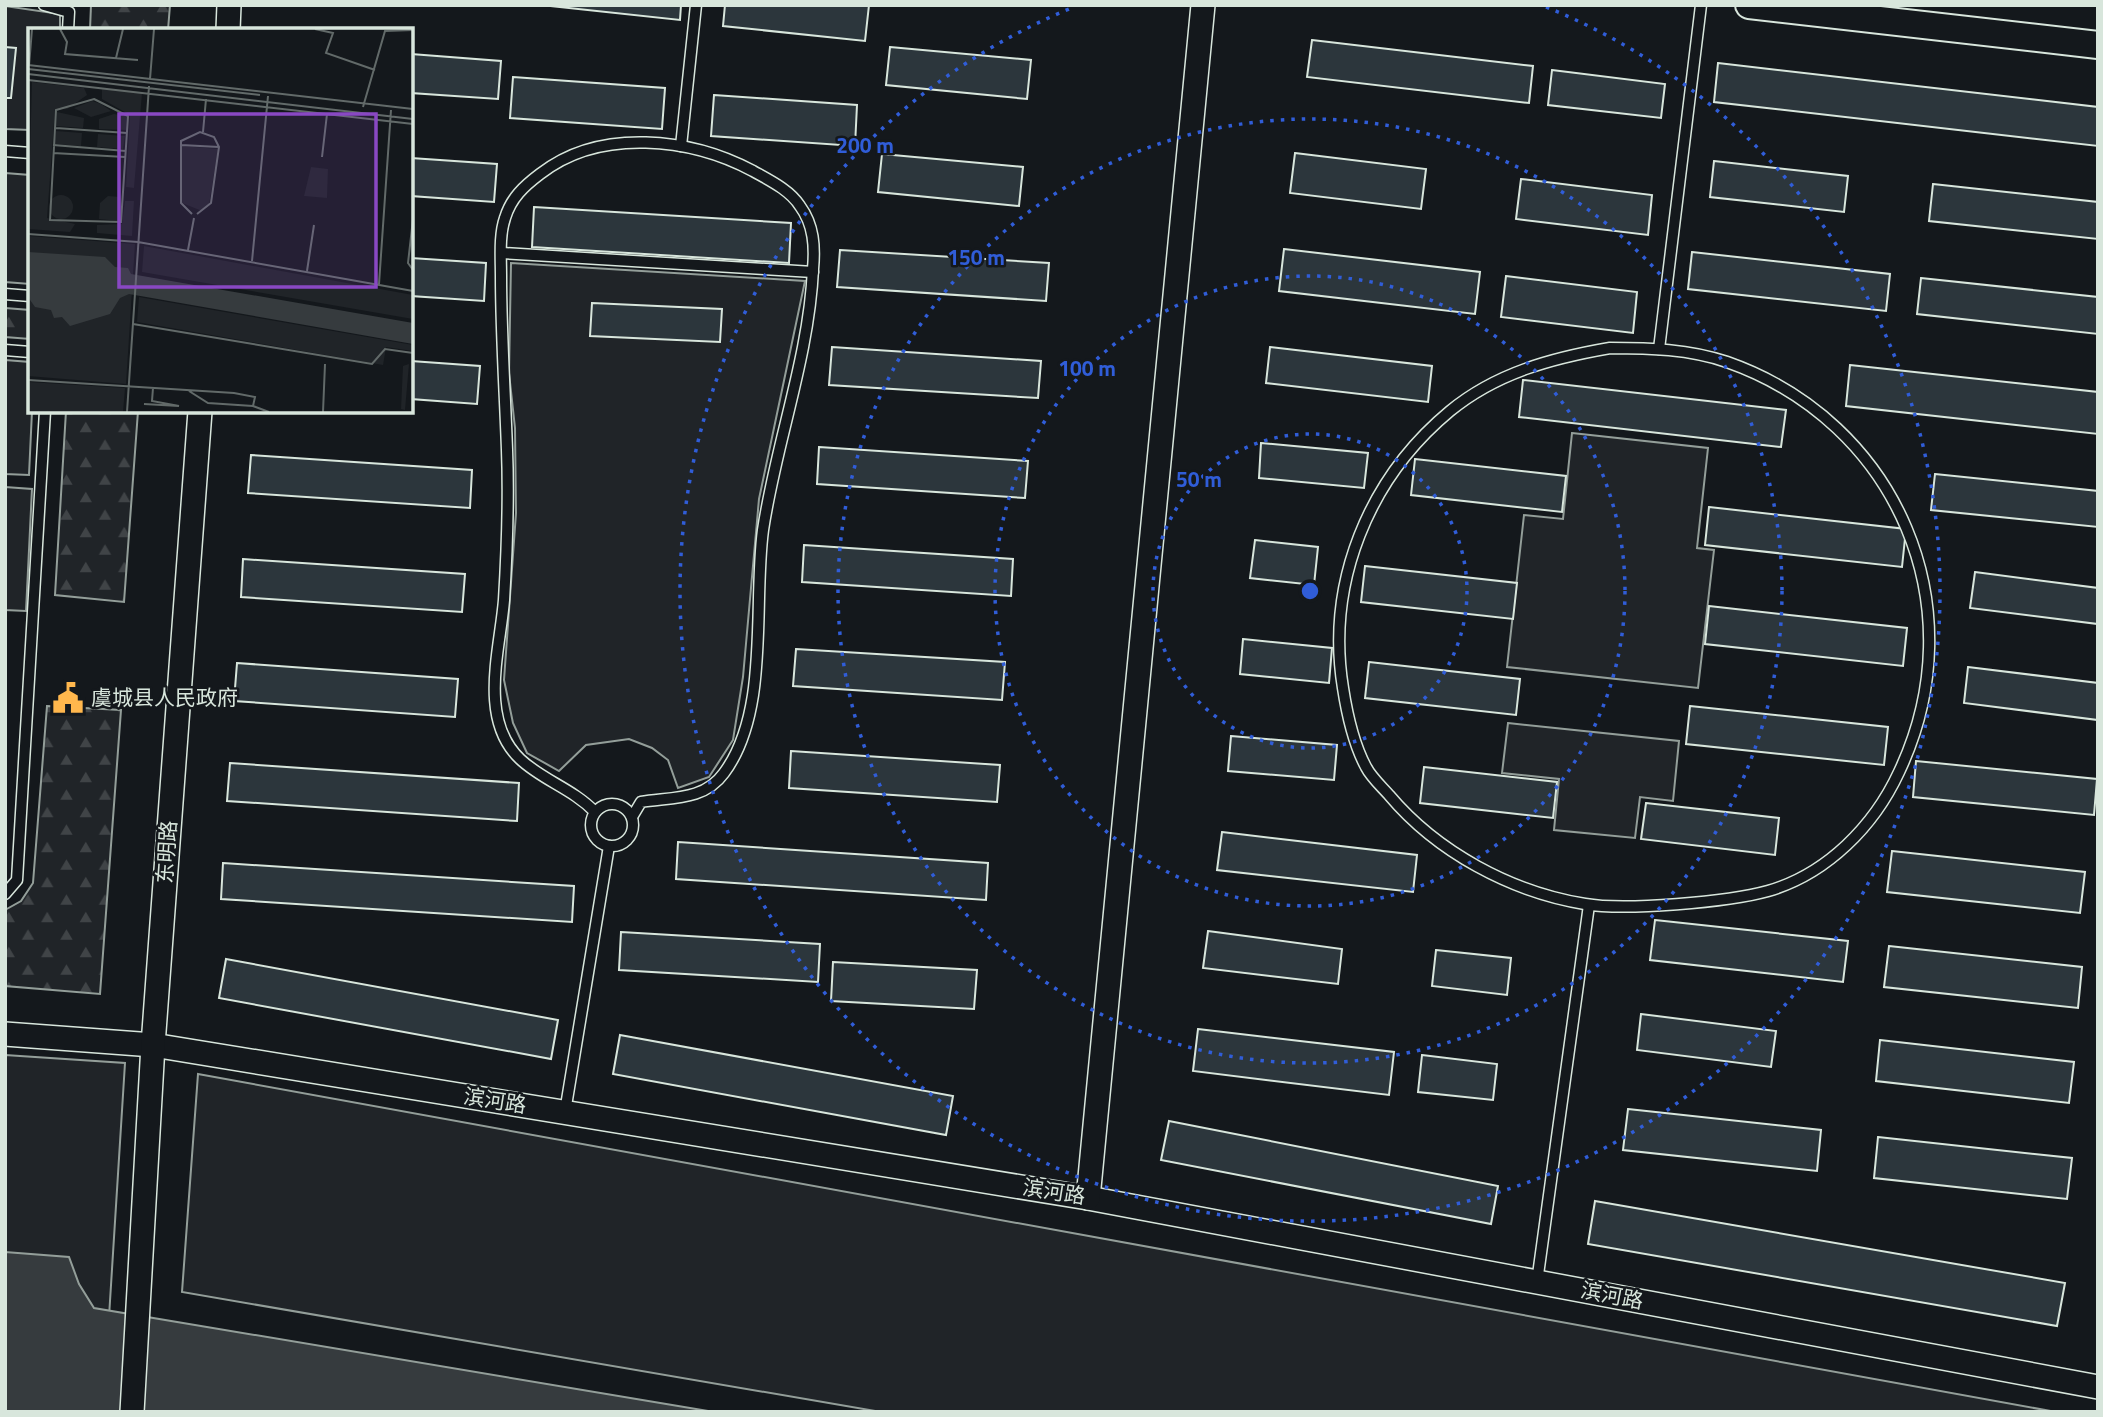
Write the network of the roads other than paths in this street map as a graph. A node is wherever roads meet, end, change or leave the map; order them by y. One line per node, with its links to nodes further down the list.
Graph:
1 (44, 5): 7 (lane)
2 (229, 5): 8 (street)
3 (696, 5): 10 (lane)
4 (1203, 5): 30 (street)
5 (1701, 5): 17 (lane)
6 (1749, 5): 9 (main road)
7 (68, 28)
8 (228, 28)
9 (2098, 45)
10 (681, 146): 13 (lane); 14 (lane)
11 (5, 151): 12 (lane)
12 (28, 153)
13 (502, 253): 14 (lane); 22 (lane)
14 (813, 272): 23 (lane)
15 (5, 294): 16 (lane)
16 (28, 296)
17 (1660, 349): 26 (lane); 26 (lane)
18 (5, 350): 19 (lane)
19 (28, 352)
20 (45, 413): 25 (lane)
21 (200, 413): 28 (street, 东明路)
22 (595, 812): 23 (lane); 24 (lane)
23 (632, 817): 24 (lane)
24 (609, 846): 29 (lane)
25 (5, 894)
26 (1589, 905): 31 (lane)
27 (5, 1034): 28 (street, 滨河路)
28 (153, 1045): 29 (street, 滨河路); 33 (street, 东明路)
29 (565, 1112): 30 (street, 滨河路)
30 (1088, 1198): 31 (street, 滨河路)
31 (1537, 1282): 32 (street, 滨河路)
32 (2098, 1387)
33 (132, 1412)

